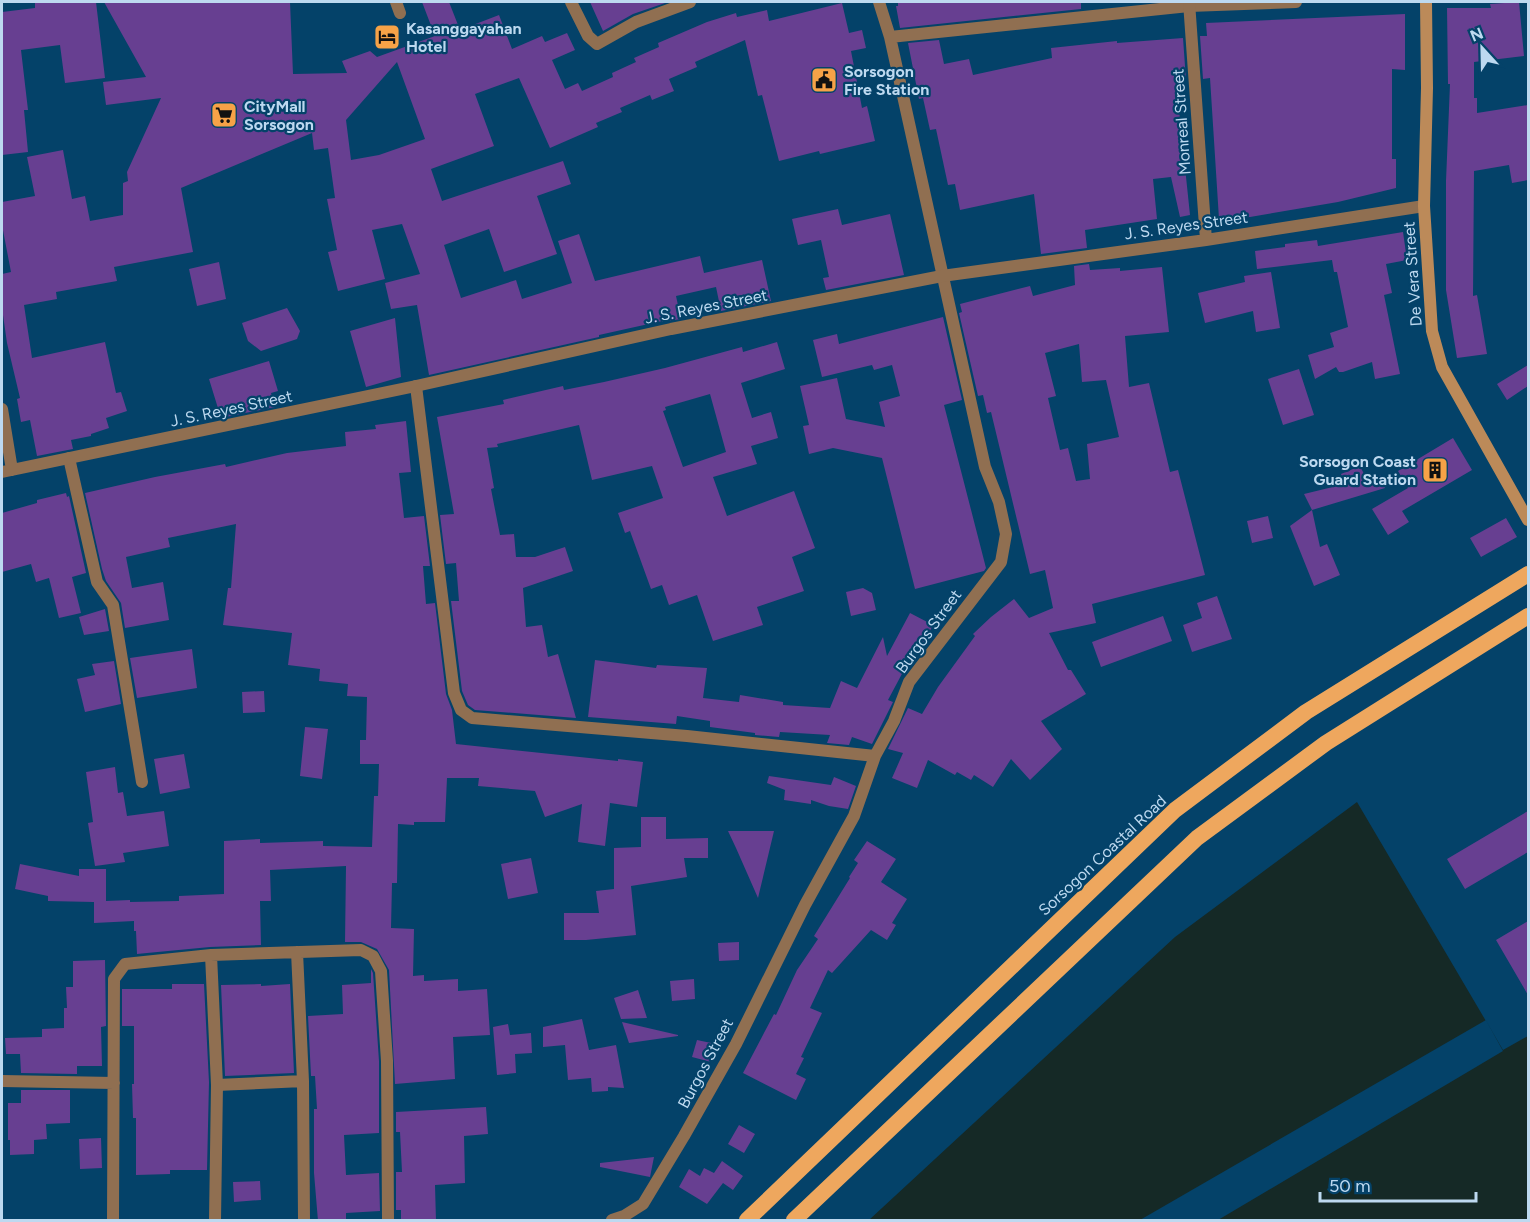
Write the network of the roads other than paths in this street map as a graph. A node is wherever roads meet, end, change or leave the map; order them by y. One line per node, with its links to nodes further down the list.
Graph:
1 (571, 2): 2 (street)
2 (690, 2)
3 (879, 2): 7 (street, Burgos Street)
4 (1296, 2): 6 (street)
5 (1426, 2): 8 (main road, De Vera Street)
6 (1189, 4): 7 (street); 9 (street, Monreal Street)
7 (891, 37): 10 (street, Burgos Street)
8 (1424, 206): 9 (street, J. S. Reyes Street); 15 (main road, De Vera Street)
9 (1206, 240): 10 (street, J. S. Reyes Street)
10 (942, 276): 11 (street, J. S. Reyes Street); 18 (street, Burgos Street)
11 (416, 386): 13 (street, J. S. Reyes Street); 18 (street)
12 (2, 409): 14 (street)
13 (69, 458): 14 (street, J. S. Reyes Street); 19 (street)
14 (7, 471)
15 (1528, 520)
16 (1528, 574): 31 (highway, Sorsogon Coastal Road)
17 (1528, 616): 32 (highway)
18 (875, 756): 30 (street, Burgos Street)
19 (142, 782)
20 (297, 952): 21 (street); 23 (street); 29 (street)
21 (211, 955): 24 (street); 25 (street)
22 (2, 1081): 24 (street)
23 (303, 1081): 25 (street); 28 (street)
24 (114, 1083): 26 (street)
25 (217, 1085): 27 (street)
26 (113, 1221)
27 (215, 1221)
28 (304, 1221)
29 (388, 1221)
30 (612, 1221)
31 (747, 1221)
32 (794, 1221)

